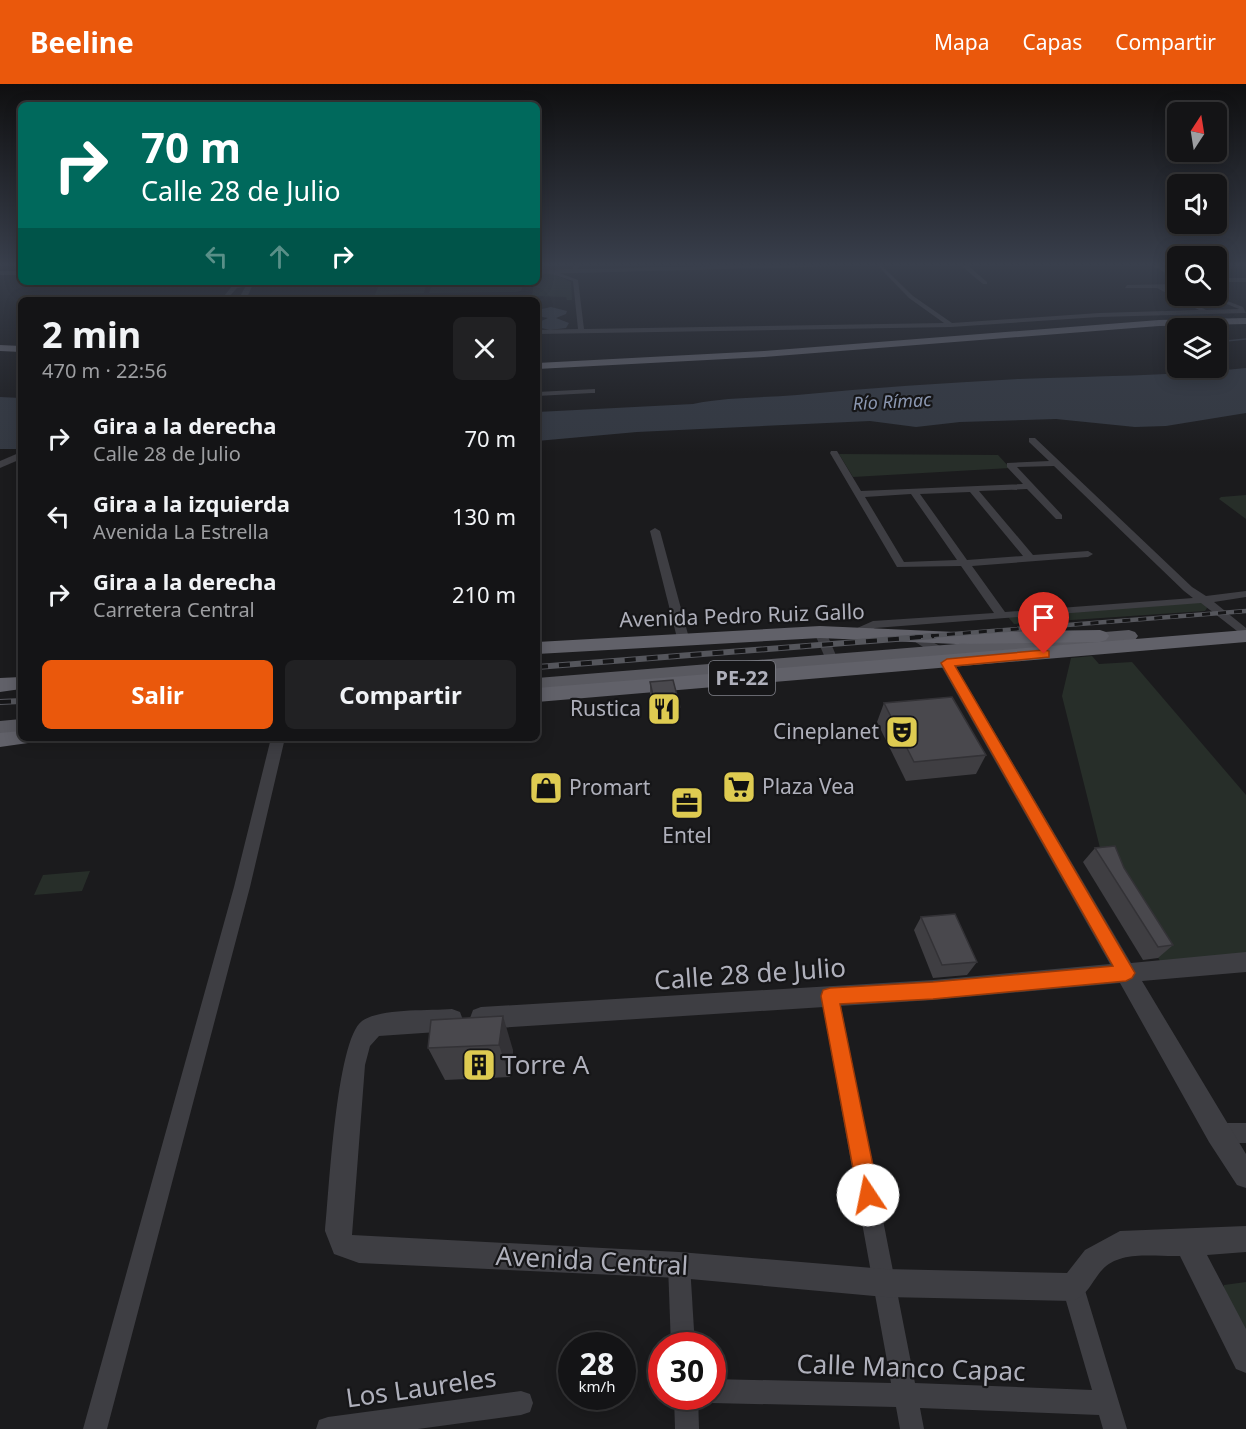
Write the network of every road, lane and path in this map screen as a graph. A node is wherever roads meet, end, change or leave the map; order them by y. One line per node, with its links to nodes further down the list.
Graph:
1 (581, 327): 5 (street)
2 (842, 327): 5 (street)
3 (1037, 327): 11 (highway)
4 (1111, 327): 12 (highway)
5 (581, 331): 6 (street)
6 (540, 332)
7 (0, 340): 8 (highway)
8 (18, 342)
9 (0, 348): 10 (highway)
10 (18, 349)
11 (540, 359)
12 (540, 366)
13 (592, 391): 14 (street)
14 (540, 394)
15 (1032, 440): 18 (street)
16 (834, 453): 23 (street)
17 (18, 456): 19 (street)
18 (1055, 463): 20 (street); 30 (street)
19 (0, 465)
20 (1030, 486): 21 (street); 24 (street)
21 (972, 488): 22 (street); 27 (street)
22 (913, 491): 23 (street); 28 (street)
23 (860, 494): 28 (street)
24 (1059, 518)
25 (655, 531): 37 (street)
26 (1089, 554): 27 (street)
27 (1029, 557): 28 (street)
28 (963, 563): 31 (street)
29 (1246, 594): 30 (street)
30 (1203, 599): 31 (street); 32 (street)
31 (1001, 614): 34 (street)
32 (1244, 630): 36 (highway, PE-22); 40 (highway)
33 (820, 632): 34 (highway, Avenida Pedro Ruiz Gallo / PE-22); 37 (highway, Avenida Pedro Ruiz Gallo / PE-22); 39 (street)
34 (859, 632): 35 (highway, Avenida Pedro Ruiz Gallo / PE-22)
35 (913, 636): 36 (highway, Avenida Pedro Ruiz Gallo / PE-22); 40 (street)
36 (1129, 636): 40 (main road)
37 (683, 638): 38 (highway, Avenida Pedro Ruiz Gallo / PE-22)
38 (540, 648)
39 (832, 660): 40 (main road); 43 (main road)
40 (947, 662): 44 (highway, PE-22); 51 (street)
41 (18, 683): 42 (highway)
42 (0, 685)
43 (540, 685)
44 (540, 695)
45 (18, 726): 46 (main road)
46 (0, 728)
47 (18, 738): 48 (highway)
48 (0, 740)
49 (277, 741): 70 (street)
50 (1246, 962): 51 (street, Calle 28 de Julio)
51 (1126, 973): 52 (street, Calle 28 de Julio); 54 (street)
52 (830, 996): 53 (street, Calle 28 de Julio); 60 (street)
53 (377, 1025): 59 (street, Avenida Central)
54 (1218, 1133): 55 (street); 56 (street)
55 (1246, 1133)
56 (1246, 1176)
57 (1246, 1239): 58 (street)
58 (1187, 1243): 61 (street); 63 (street)
59 (679, 1265): 60 (street, Avenida Central); 62 (street)
60 (885, 1284): 61 (street, Avenida Central); 65 (street)
61 (1072, 1287): 67 (street)
62 (682, 1332)
63 (1246, 1359)
64 (726, 1391): 65 (street, Calle Manco Capac)
65 (906, 1395): 67 (street, Calle Manco Capac); 73 (street)
66 (521, 1403): 69 (street, Los Laureles)
67 (1108, 1403): 74 (street)
68 (686, 1410): 72 (street)
69 (387, 1425): 71 (street, Los Laureles)
70 (95, 1429)
71 (328, 1429)
72 (687, 1429)
73 (912, 1429)
74 (1116, 1429)

